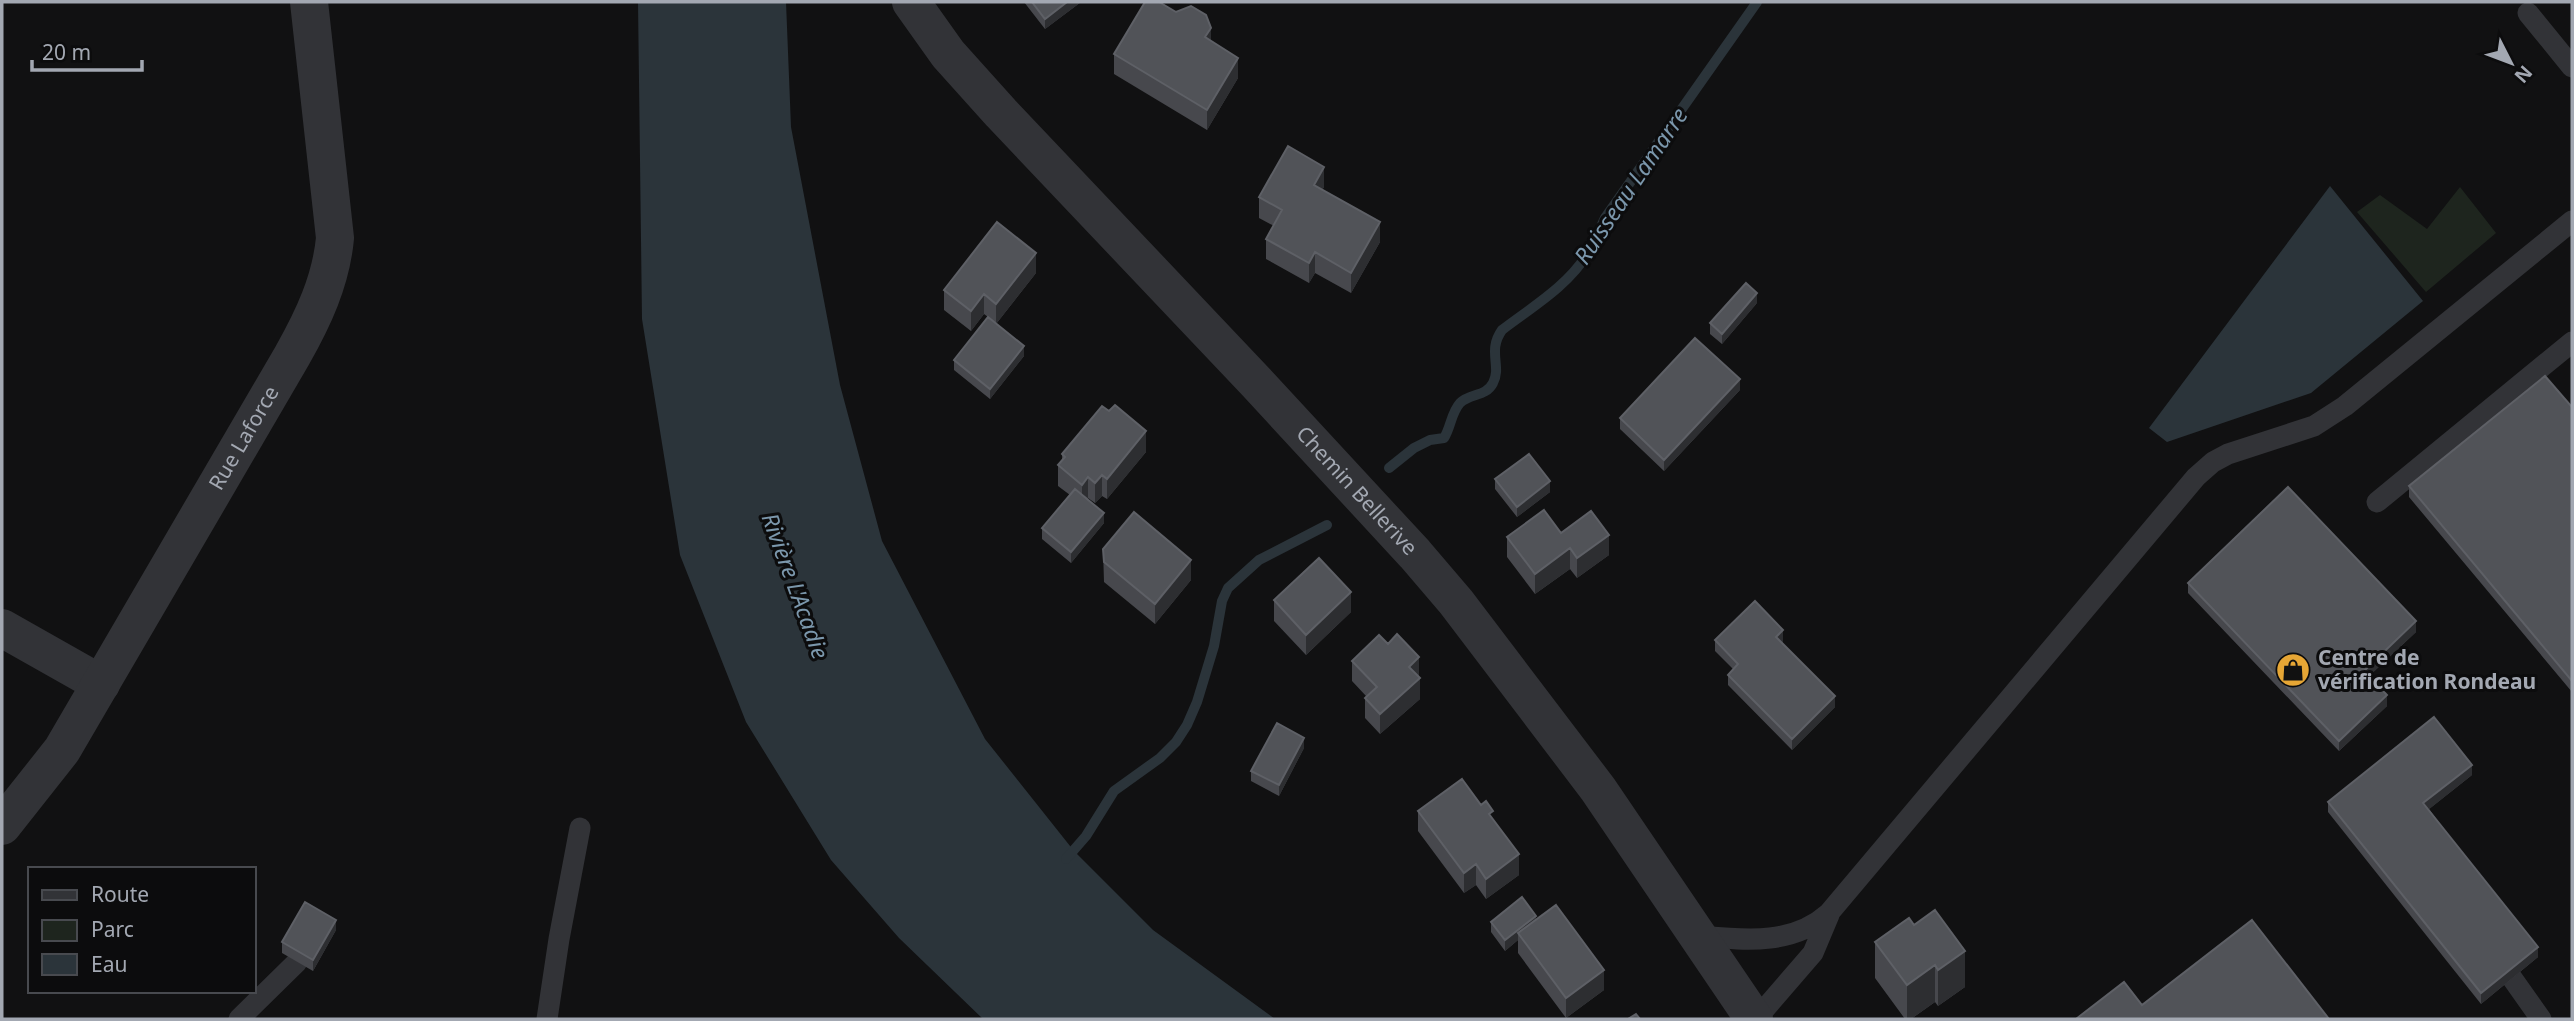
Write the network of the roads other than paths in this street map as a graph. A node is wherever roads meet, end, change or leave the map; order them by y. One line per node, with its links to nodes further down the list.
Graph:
1 (309, 2): 9 (street, Rue Laforce)
2 (911, 2): 13 (street, Chemin Bellerive)
3 (2528, 13): 4 (lane)
4 (2572, 67)
5 (2572, 221): 12 (lane)
6 (2572, 342): 7 (lane)
7 (2377, 502)
8 (2, 628): 9 (street)
9 (101, 684): 10 (street, Rue Laforce)
10 (2, 826)
11 (580, 828): 17 (lane)
12 (1829, 913): 13 (lane); 18 (lane)
13 (1698, 936): 18 (street, Chemin Bellerive)
14 (298, 962): 16 (lane)
15 (2512, 978): 19 (lane)
16 (239, 1019)
17 (547, 1019)
18 (1755, 1019)
19 (2541, 1019)

